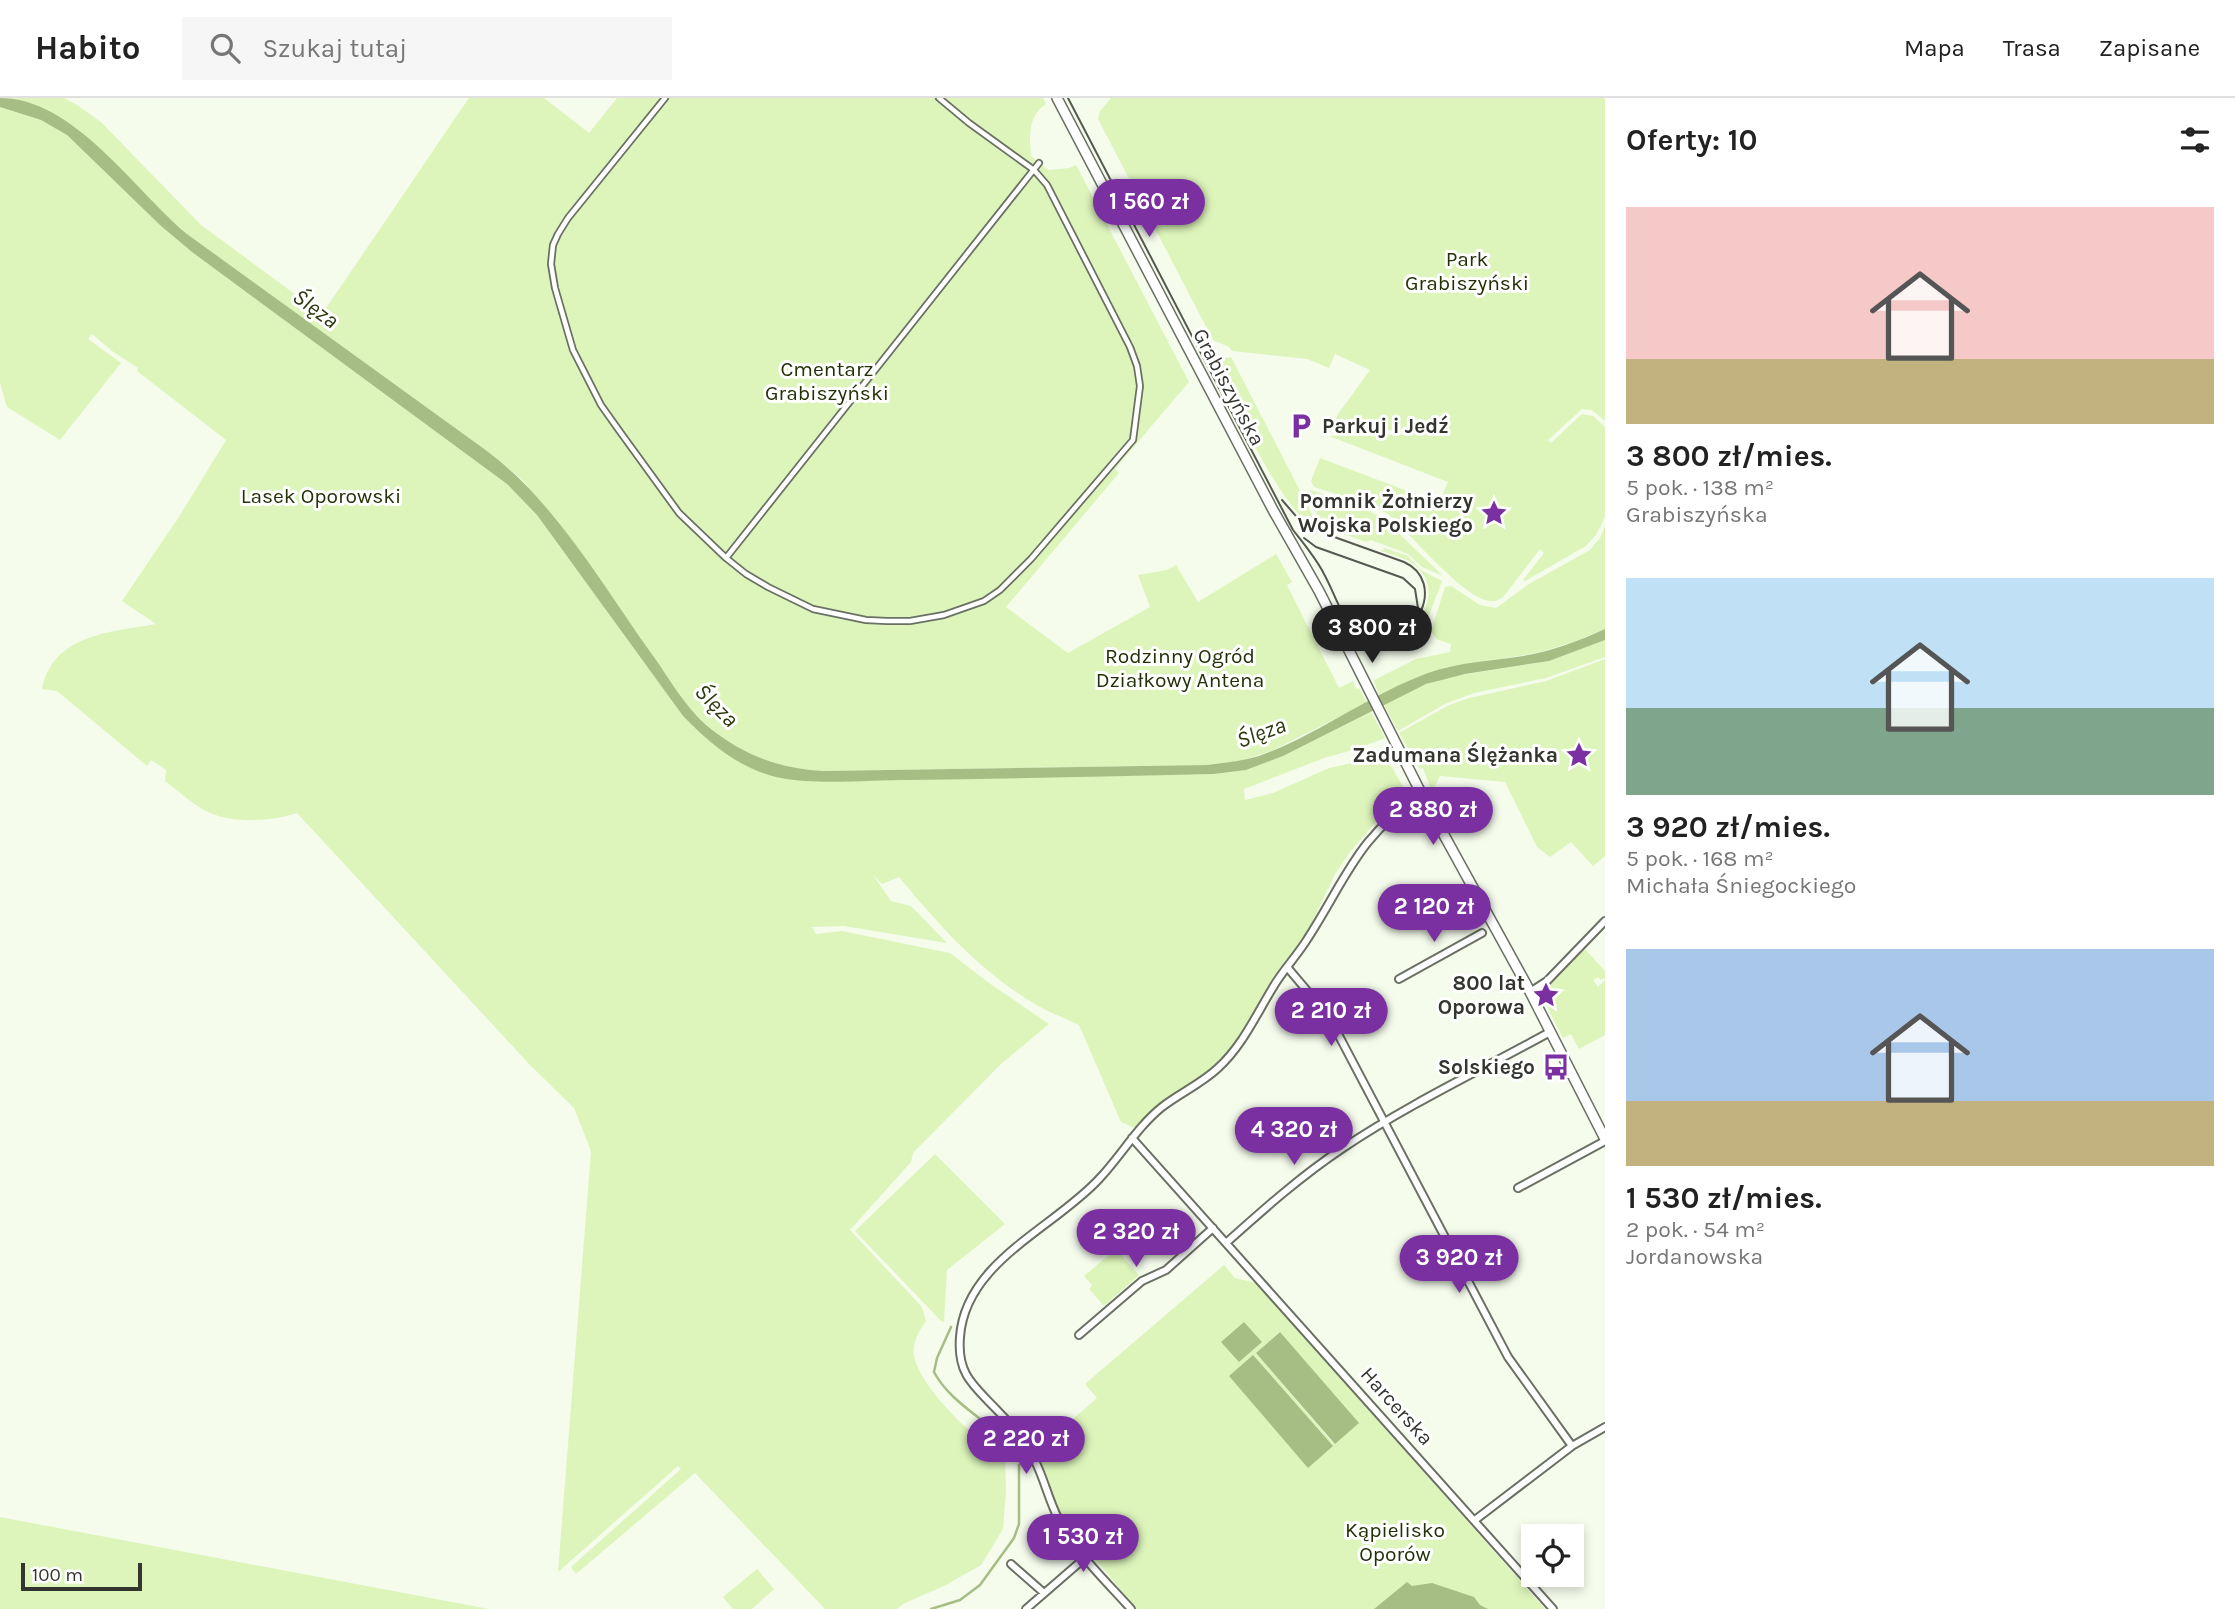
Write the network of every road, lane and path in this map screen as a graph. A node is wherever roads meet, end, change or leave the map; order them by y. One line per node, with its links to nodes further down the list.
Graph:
1 (665, 98): 6 (street)
2 (939, 98): 5 (street)
3 (1056, 98): 7 (main road, Grabiszyńska)
4 (1039, 163): 5 (street)
5 (1034, 170): 6 (street); 6 (street)
6 (726, 558)
7 (1422, 795): 10 (street); 12 (main road, Grabiszyńska)
8 (1605, 921): 12 (street)
9 (1482, 933): 11 (street)
10 (1287, 967): 14 (street); 15 (street)
11 (1399, 979)
12 (1530, 992): 13 (main road, Grabiszyńska)
13 (1550, 1031): 14 (street); 16 (main road, Grabiszyńska)
14 (1385, 1121): 19 (street); 22 (street)
15 (1132, 1138): 18 (street, Harcerska); 24 (street)
16 (1605, 1140): 17 (street)
17 (1518, 1188)
18 (1213, 1228): 19 (street, Harcerska); 20 (street)
19 (1226, 1242): 23 (street, Harcerska)
20 (1079, 1335)
21 (1605, 1427): 22 (street)
22 (1572, 1446): 23 (street)
23 (1475, 1520): 29 (street, Harcerska)
24 (1087, 1557): 26 (street); 28 (street)
25 (1011, 1564): 26 (street)
26 (1044, 1593): 27 (street)
27 (1026, 1609)
28 (1131, 1609)
29 (1553, 1609)

